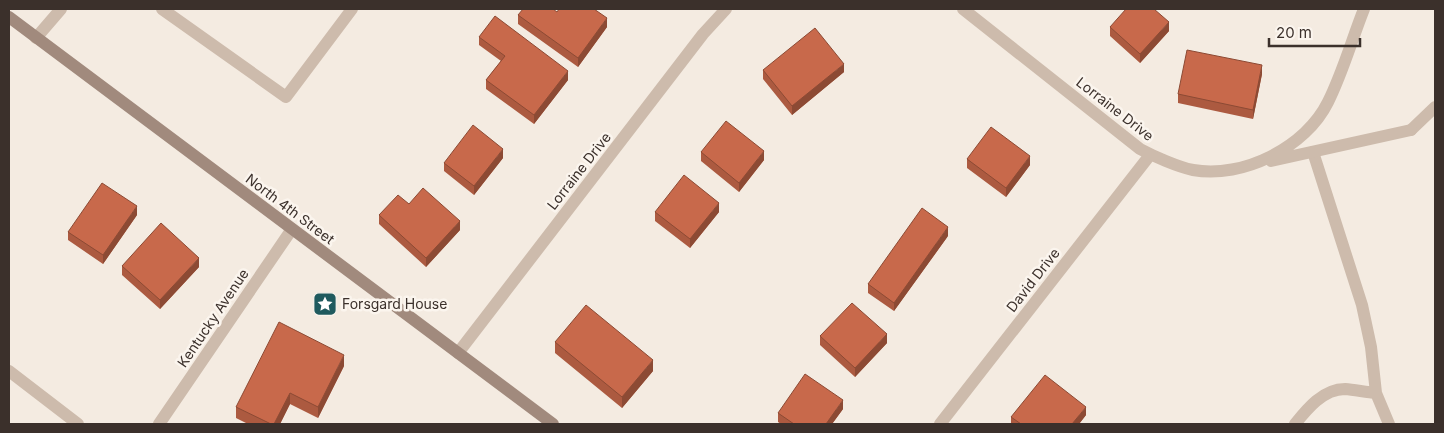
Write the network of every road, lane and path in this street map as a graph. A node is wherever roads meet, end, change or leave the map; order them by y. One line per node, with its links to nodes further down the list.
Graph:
1 (61, 9): 8 (street)
2 (162, 9): 3 (street)
3 (352, 9)
4 (726, 9): 14 (street, Lorraine Drive)
5 (963, 9): 11 (street, Lorraine Drive)
6 (1364, 9): 12 (street, Lorraine Drive)
7 (9, 17): 8 (main road, North 4th Street)
8 (36, 38): 13 (main road, North 4th Street)
9 (1435, 107): 10 (street)
10 (1313, 152): 12 (street); 16 (street)
11 (1150, 155): 12 (street, Lorraine Drive); 20 (street, David Drive)
12 (1247, 166)
13 (292, 229): 14 (main road, North 4th Street); 18 (street, Kentucky Avenue)
14 (458, 353): 19 (main road, North 4th Street)
15 (9, 372): 17 (street)
16 (1376, 393): 21 (street); 22 (street)
17 (78, 424)
18 (160, 424)
19 (553, 424)
20 (940, 424)
21 (1295, 424)
22 (1389, 424)

